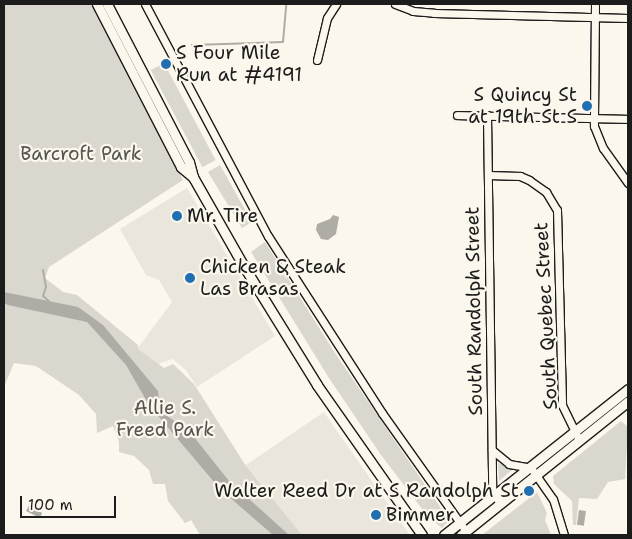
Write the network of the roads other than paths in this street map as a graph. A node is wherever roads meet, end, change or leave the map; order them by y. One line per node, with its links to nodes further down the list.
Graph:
1 (96, 4): 15 (main road)
2 (107, 4): 15 (main road)
3 (145, 4): 24 (street)
4 (336, 4): 9 (street)
5 (395, 4): 7 (street)
6 (595, 4): 7 (street)
7 (595, 17): 8 (street); 12 (street)
8 (628, 18)
9 (317, 60)
10 (457, 115): 11 (street)
11 (487, 116): 12 (street); 14 (street, South Randolph Street)
12 (594, 118): 13 (street); 16 (street)
13 (628, 118)
14 (488, 175): 19 (street, South Quebec Street); 20 (street, South Randolph Street)
15 (193, 177): 26 (main road)
16 (628, 183)
17 (628, 389): 18 (main road)
18 (626, 401): 19 (main road)
19 (577, 436): 21 (main road)
20 (492, 450): 21 (street); 22 (street, South Randolph Street)
21 (533, 471): 22 (main road); 23 (main road); 28 (street)
22 (494, 496): 23 (street); 24 (main road)
23 (500, 504): 25 (main road)
24 (460, 522): 25 (street); 27 (main road)
25 (463, 533)
26 (422, 535)
27 (444, 535)
28 (564, 535)

